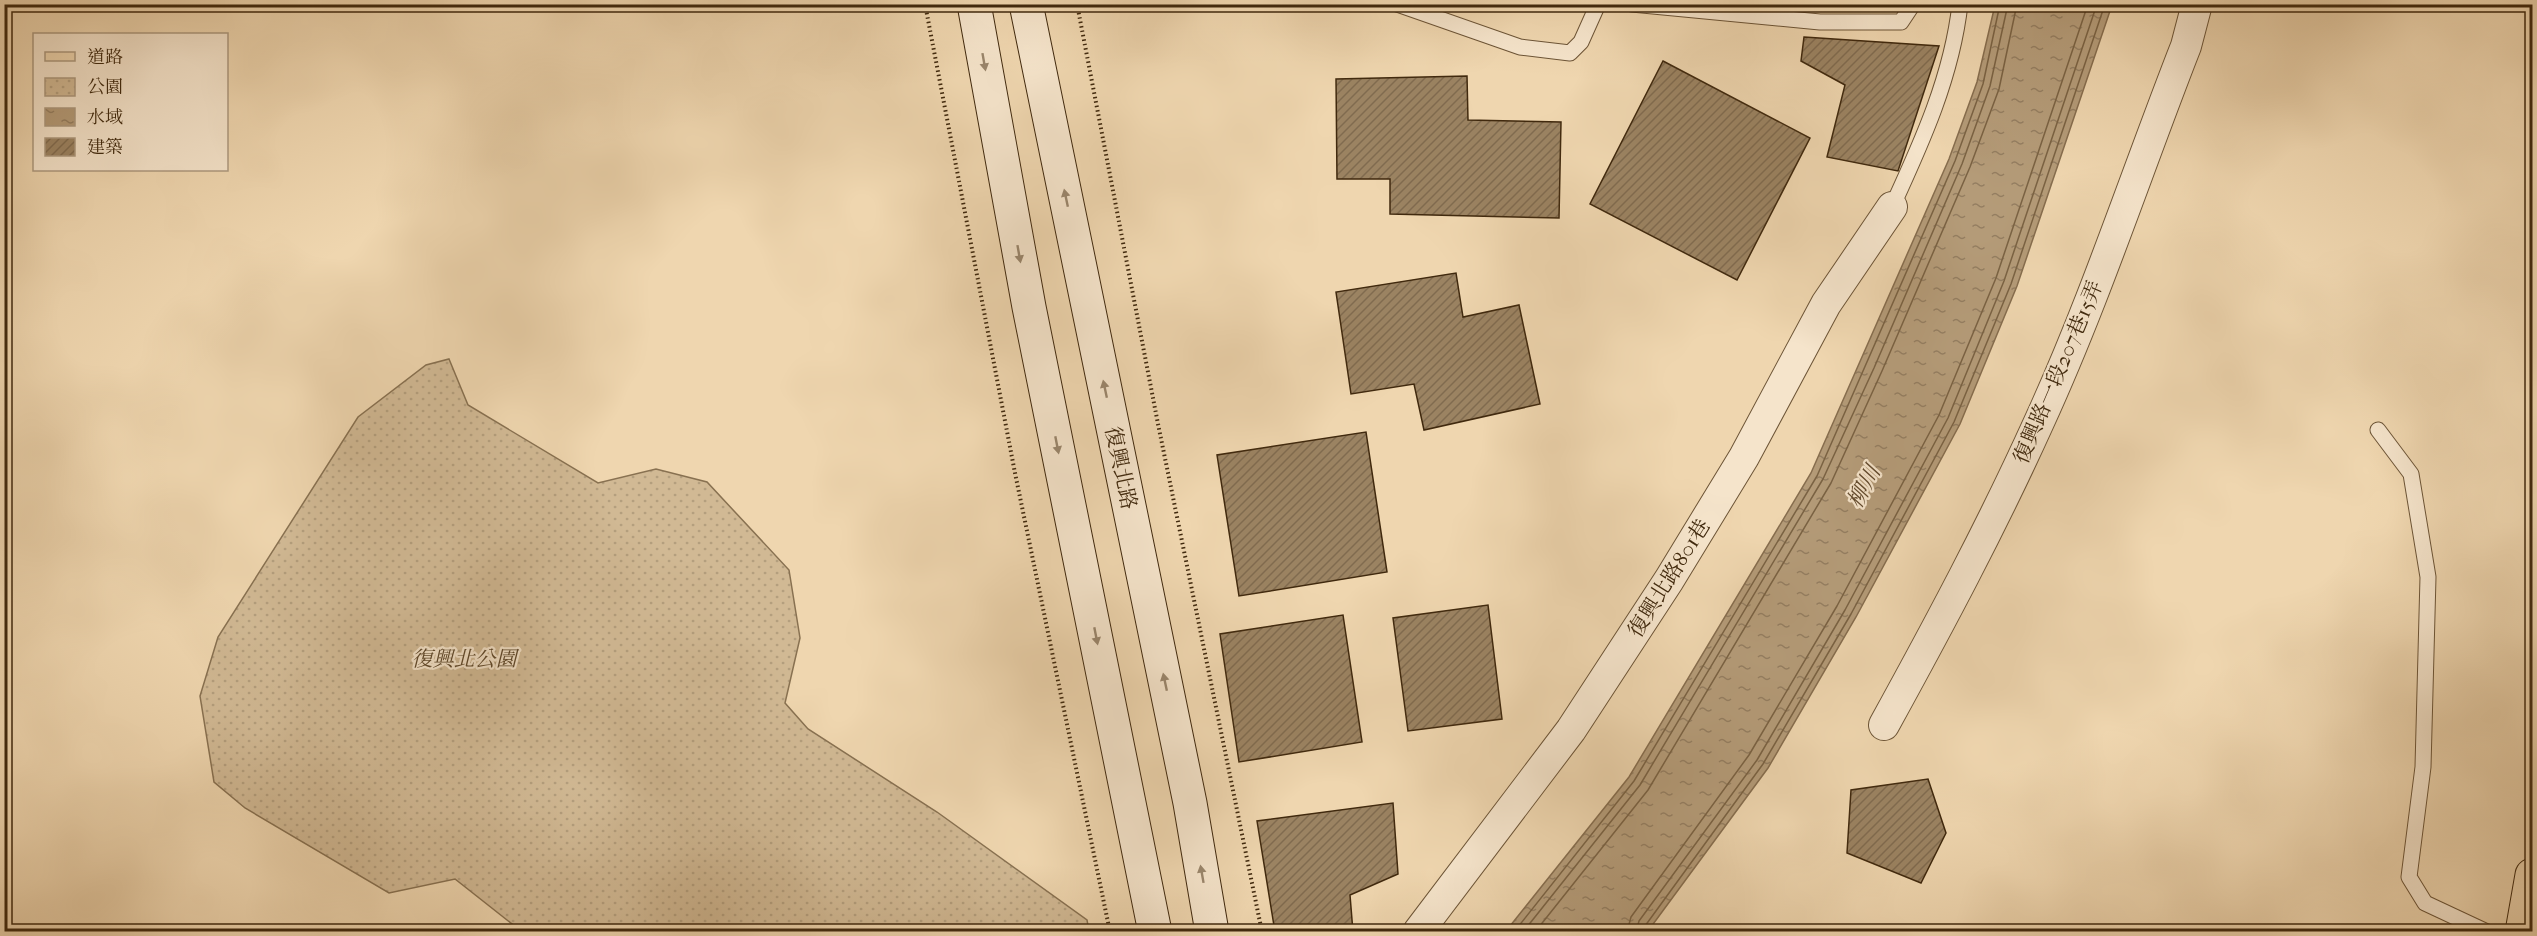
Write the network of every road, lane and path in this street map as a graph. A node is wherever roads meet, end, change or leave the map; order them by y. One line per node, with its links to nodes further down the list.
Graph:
1 (924, 4): 15 (path)
2 (974, 4): 16 (street, one-way to 16)
3 (1026, 4): 17 (street, 復興北路, one-way to 3)
4 (1077, 4): 18 (path)
5 (1397, 4): 6 (lane)
6 (1598, 4)
7 (1632, 4): 8 (lane)
8 (1913, 4)
9 (1960, 4): 11 (lane)
10 (2197, 4): 13 (street, 復興路一段207巷15弄)
11 (1892, 207): 19 (street, 復興北路801巷)
12 (2378, 430): 20 (lane)
13 (1884, 725)
14 (2532, 875): 21 (main road)
15 (1110, 932)
16 (1155, 932)
17 (1212, 932)
18 (1262, 932)
19 (1418, 932)
20 (2487, 932)
21 (2522, 932)

